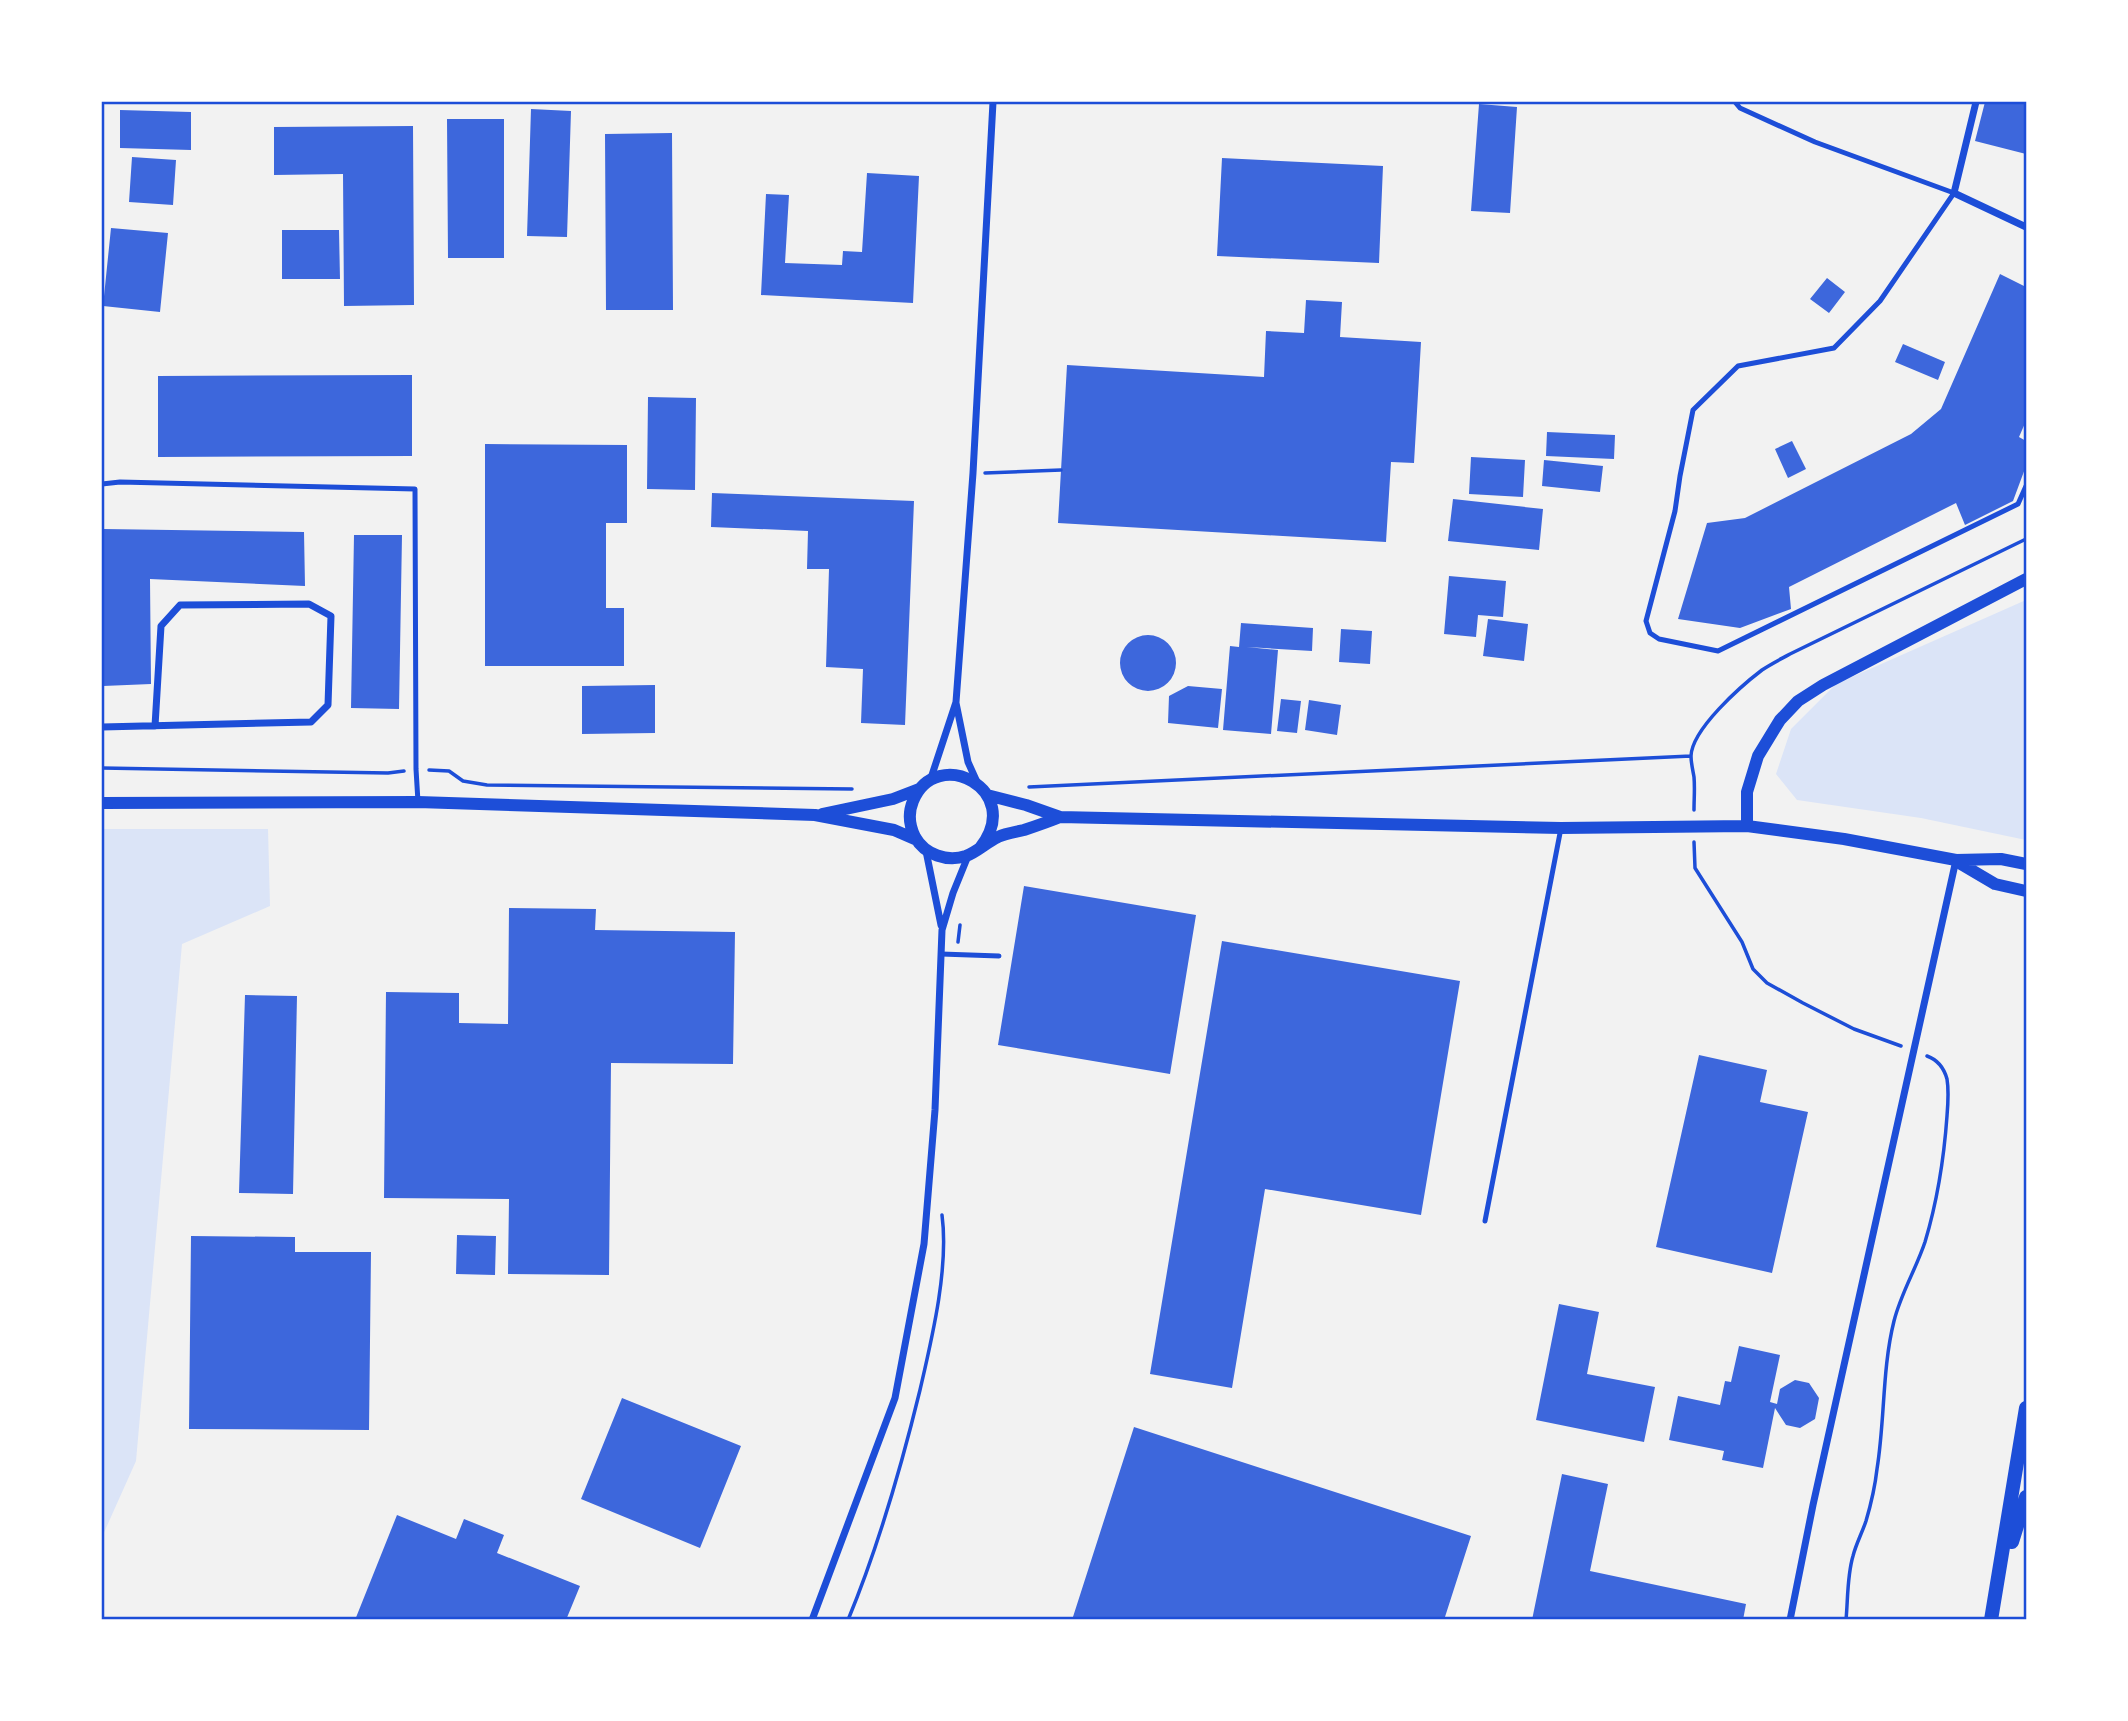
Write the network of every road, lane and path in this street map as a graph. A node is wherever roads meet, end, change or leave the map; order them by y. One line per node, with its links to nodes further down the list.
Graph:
1 (993, 102): 7 (street)
2 (1735, 102): 4 (lane)
3 (1976, 102): 4 (street)
4 (1954, 193): 5 (street); 9 (lane)
5 (2026, 227)
6 (1061, 470): 7 (path)
7 (973, 473): 12 (street)
8 (102, 484): 17 (lane)
9 (2026, 486)
10 (2026, 539): 15 (path)
11 (2026, 579): 27 (street)
12 (956, 702): 18 (street); 19 (street)
13 (156, 726): 13 (street); 14 (street)
14 (102, 727)
15 (1691, 756): 20 (path); 28 (path)
16 (102, 768): 17 (path)
17 (416, 769): 21 (path); 23 (lane)
18 (978, 784): 19 (street); 22 (street)
19 (925, 785): 25 (street); 30 (street)
20 (1026, 787)
21 (852, 789)
22 (987, 794): 26 (street); 31 (street)
23 (418, 802): 24 (street); 25 (street)
24 (102, 803)
25 (815, 815): 30 (street)
26 (1059, 817): 29 (street); 31 (street)
27 (1747, 826): 28 (street); 34 (street)
28 (1693, 827): 29 (street); 40 (path)
29 (1561, 828): 41 (lane)
30 (916, 840): 32 (street)
31 (980, 848): 33 (street)
32 (926, 850): 33 (street); 37 (street)
33 (968, 855): 37 (street)
34 (1956, 860): 35 (street); 36 (street); 40 (street)
35 (2026, 864)
36 (2026, 891)
37 (942, 930): 38 (street)
38 (941, 954): 39 (lane); 45 (street)
39 (999, 956)
40 (1914, 1051): 46 (street); 47 (path)
41 (1485, 1221)
42 (2026, 1408): 44 (main road)
43 (2026, 1497): 44 (main road)
44 (1996, 1594): 48 (main road)
45 (812, 1619)
46 (1790, 1619)
47 (1846, 1619)
48 (1991, 1619)

